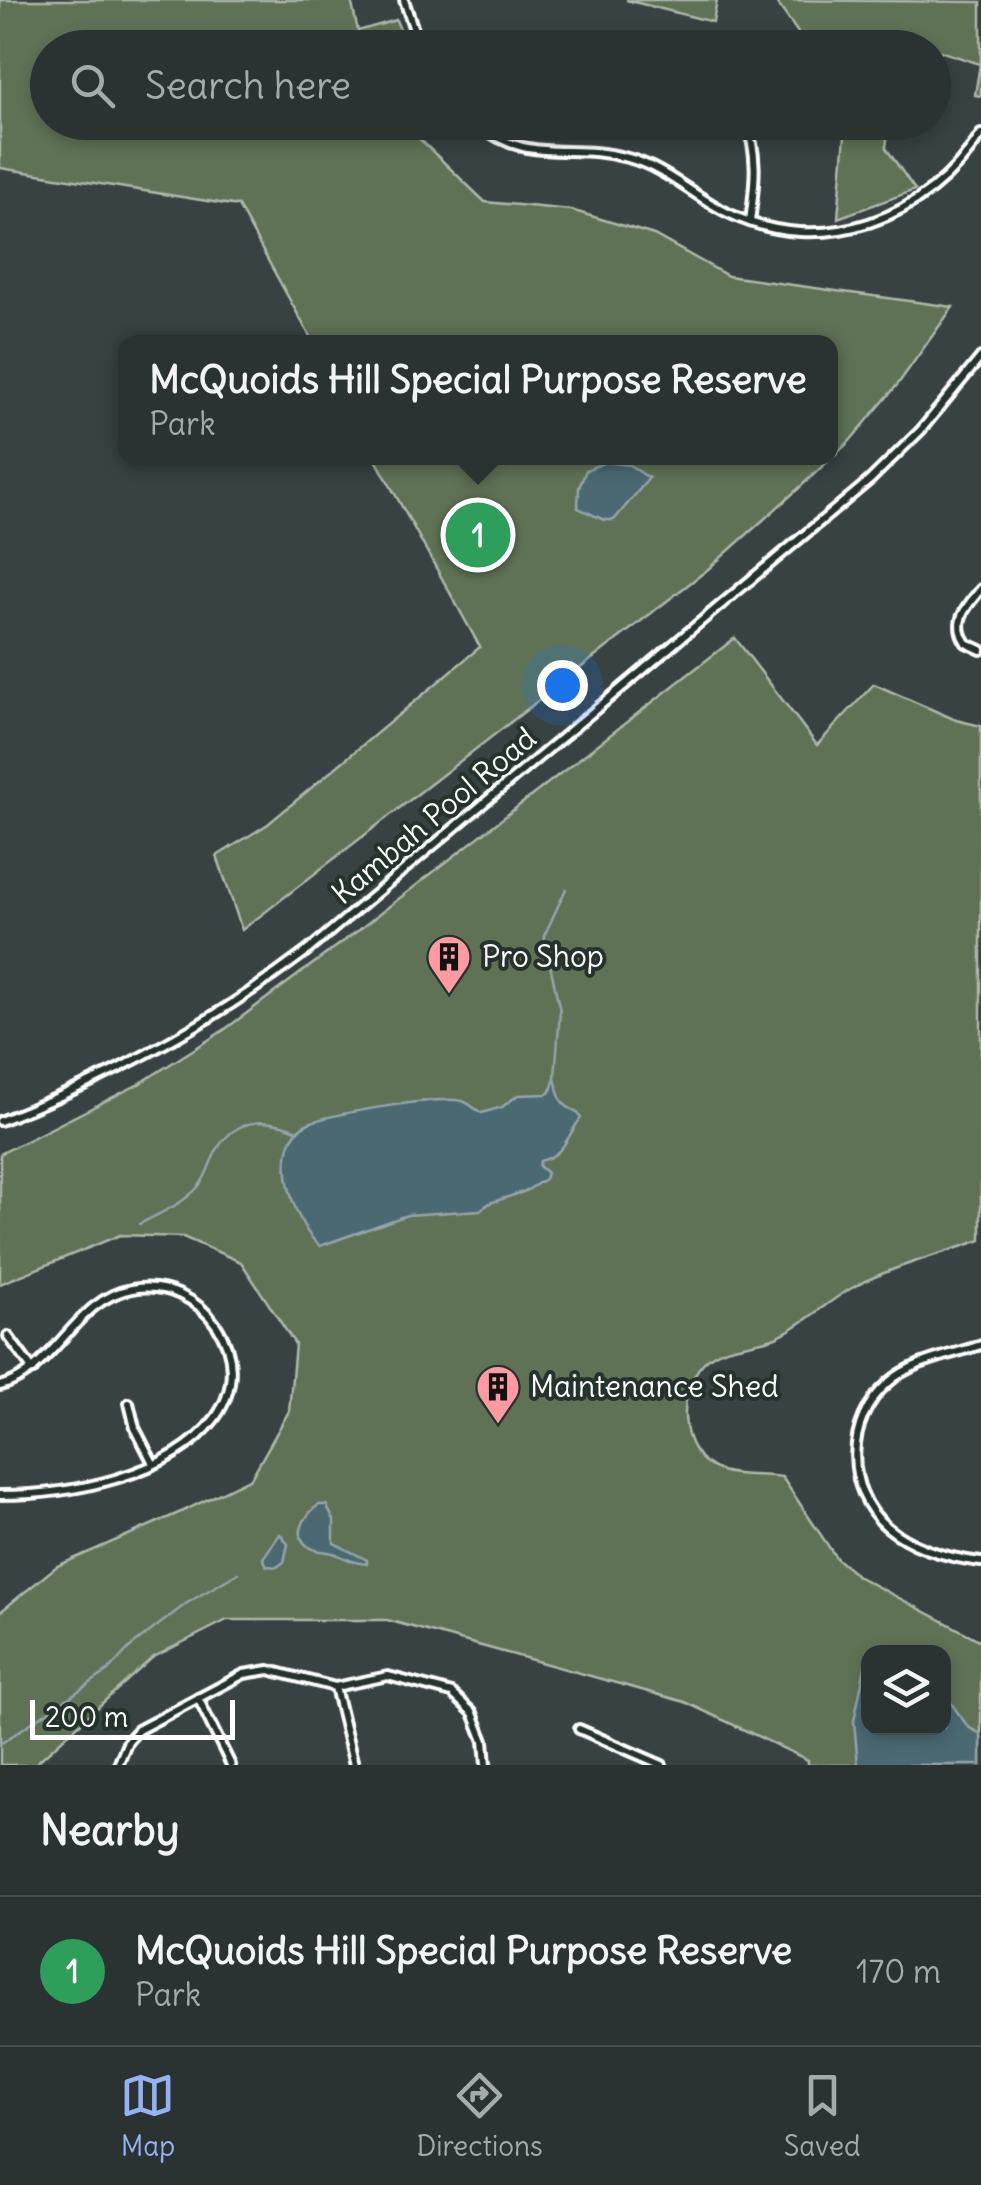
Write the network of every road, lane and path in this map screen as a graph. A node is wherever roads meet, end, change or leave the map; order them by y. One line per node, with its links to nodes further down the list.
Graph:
1 (404, 0): 2 (street)
2 (414, 30)
3 (981, 134): 6 (street)
4 (502, 140): 6 (street)
5 (751, 140): 6 (street)
6 (750, 222)
7 (981, 358): 10 (street, Kambah Pool Road)
8 (981, 589): 9 (street)
9 (981, 650)
10 (0, 1121)
11 (8, 1336): 13 (street)
12 (981, 1345): 18 (street)
13 (33, 1370): 14 (street); 16 (street)
14 (0, 1386)
15 (129, 1402): 16 (street)
16 (153, 1463): 17 (street)
17 (0, 1495)
18 (981, 1562)
19 (336, 1687): 20 (street); 25 (street); 26 (street)
20 (198, 1698): 23 (street); 24 (street)
21 (578, 1730): 22 (street)
22 (664, 1764)
23 (118, 1765)
24 (232, 1765)
25 (354, 1765)
26 (486, 1765)

